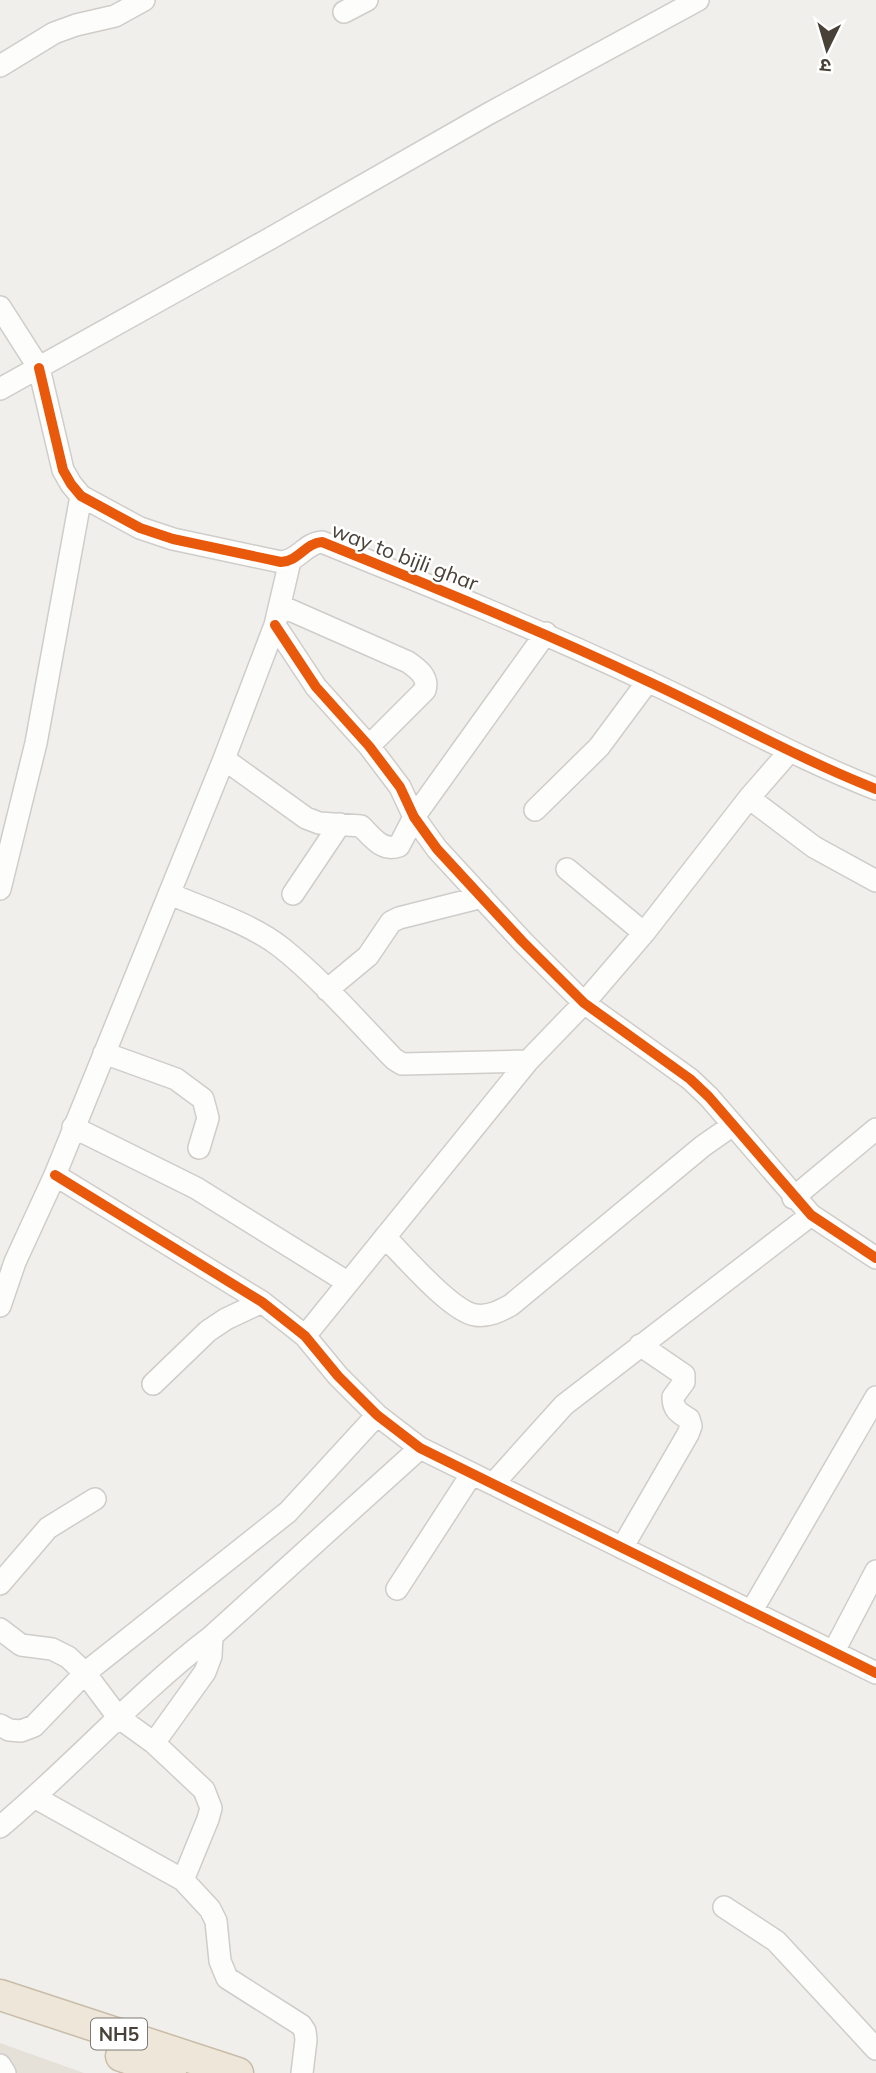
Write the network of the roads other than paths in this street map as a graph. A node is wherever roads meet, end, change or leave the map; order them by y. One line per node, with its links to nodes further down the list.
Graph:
1 (144, 0): 5 (street)
2 (367, 0): 4 (street)
3 (698, 0): 7 (street)
4 (344, 12)
5 (0, 66)
6 (0, 307): 7 (street)
7 (39, 368): 8 (street); 9 (street)
8 (0, 389)
9 (81, 496): 10 (street); 24 (street)
10 (290, 561): 11 (street); 12 (street, way to bijli ghar)
11 (278, 616): 14 (street); 14 (street); 16 (street)
12 (546, 633): 13 (street, way to bijli ghar); 20 (street)
13 (648, 681): 15 (street, way to bijli ghar); 19 (street)
14 (369, 746): 20 (street)
15 (789, 752): 17 (street, way to bijli ghar); 18 (street)
16 (224, 759): 21 (street); 25 (street)
17 (876, 789)
18 (749, 798): 23 (street); 28 (street)
19 (535, 810)
20 (414, 817): 21 (street); 27 (street)
21 (340, 824): 26 (street)
22 (567, 869): 28 (street)
23 (876, 881)
24 (0, 889)
25 (170, 894): 29 (street); 31 (street)
26 (293, 894)
27 (482, 897): 29 (street); 30 (street)
28 (644, 933): 30 (street)
29 (327, 990): 32 (street)
30 (584, 1003): 32 (street); 33 (street)
31 (104, 1053): 34 (street); 36 (street)
32 (528, 1061): 40 (street)
33 (733, 1125): 38 (street); 40 (street)
34 (73, 1127): 37 (street); 42 (street)
35 (876, 1129): 38 (street)
36 (199, 1148)
37 (55, 1175): 43 (street); 44 (street)
38 (793, 1198): 39 (street)
39 (811, 1215): 41 (street); 46 (street)
40 (385, 1237): 42 (street)
41 (876, 1258)
42 (347, 1282): 45 (street)
43 (262, 1303): 45 (street); 47 (street)
44 (0, 1306)
45 (305, 1336): 49 (street)
46 (640, 1345): 52 (street); 54 (street)
47 (153, 1384)
48 (876, 1397): 58 (street)
49 (377, 1415): 50 (street); 62 (street)
50 (420, 1448): 51 (street); 60 (street)
51 (471, 1475): 52 (street); 57 (street)
52 (493, 1484): 54 (street)
53 (95, 1499): 56 (street)
54 (622, 1548): 58 (street)
55 (876, 1571): 61 (street)
56 (0, 1584)
57 (397, 1589)
58 (751, 1612): 61 (street)
59 (0, 1629): 62 (street)
60 (212, 1636): 64 (street); 66 (street)
61 (834, 1651): 63 (street)
62 (85, 1673): 64 (street); 65 (street)
63 (876, 1673)
64 (118, 1717): 66 (street); 67 (street)
65 (0, 1725)
66 (153, 1743): 69 (street)
67 (36, 1798): 68 (street); 69 (street)
68 (0, 1827)
69 (183, 1880): 78 (street)
70 (724, 1907): 73 (street)
71 (0, 1995): 77 (highway, NH5)
72 (0, 2015): 76 (highway, NH5)
73 (876, 2049)
74 (0, 2064): 75 (street)
75 (5, 2073)
76 (171, 2073)
77 (238, 2073)
78 (302, 2073)

